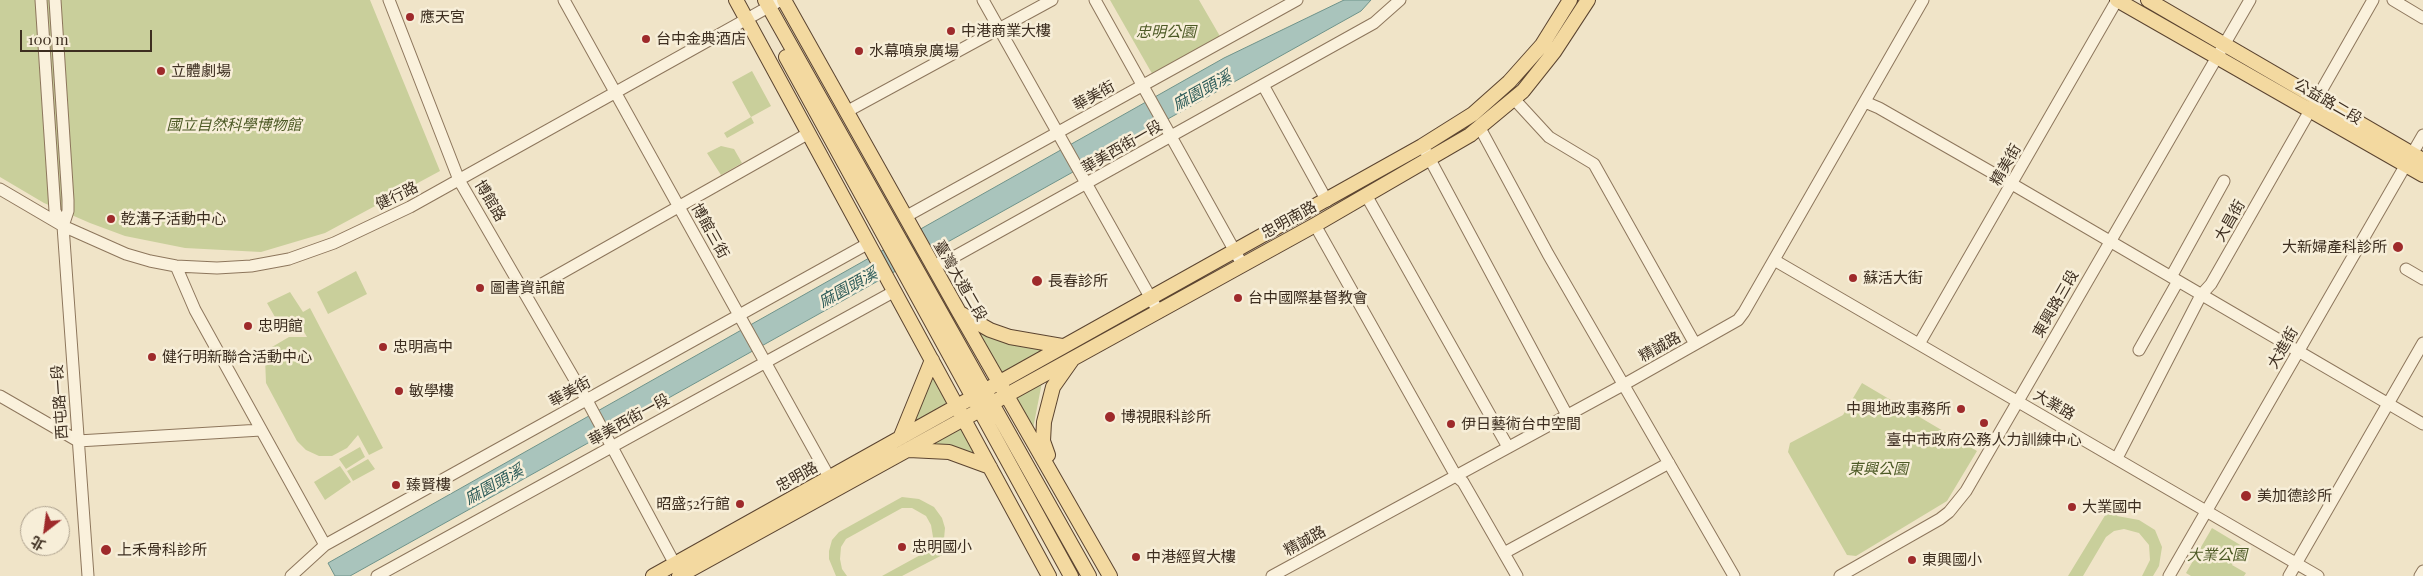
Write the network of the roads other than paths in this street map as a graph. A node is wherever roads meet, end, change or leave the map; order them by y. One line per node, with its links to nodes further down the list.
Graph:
1 (41, 0): 52 (street, 西屯路一段)
2 (55, 0): 52 (street, 西屯路一段)
3 (389, 0): 43 (street, 博館路)
4 (564, 0): 28 (street, 博館三街)
5 (736, 0): 22 (main road)
6 (783, 0): 20 (street, 健行路); 32 (main road, 臺灣大道二段)
7 (983, 0): 23 (street)
8 (1052, 0): 23 (street)
9 (1095, 0): 27 (street)
10 (1297, 0): 27 (street, 華美街)
11 (1400, 0): 26 (street, 華美西街一段)
12 (1570, 0): 38 (main road, 忠明南路)
13 (1588, 0): 29 (main road, 忠明南路)
14 (1923, 0): 30 (street, 精誠路)
15 (2117, 0): 25 (main road, 公益路二段); 45 (street, 精美街)
16 (2148, 0): 24 (main road, 公益路二段)
17 (2250, 0): 24 (street, 東興路三段)
18 (2373, 0): 31 (street, 大昌街)
19 (2393, 0): 21 (street)
20 (762, 5): 22 (street, 健行路); 81 (main road)
21 (2423, 18)
22 (747, 20): 28 (street, 健行路); 34 (main road)
23 (1000, 28): 32 (street); 36 (street)
24 (2224, 44): 25 (street, 東興路三段); 31 (main road, 公益路二段)
25 (2217, 57): 31 (main road, 公益路二段); 53 (street, 東興路三段)
26 (1263, 85): 35 (street, 華美西街一段); 48 (street)
27 (1145, 89): 35 (street); 36 (street, 華美街)
28 (615, 94): 43 (street, 健行路); 49 (street, 博館三街)
29 (1514, 99): 33 (main road, 忠明南路); 71 (street)
30 (1865, 102): 45 (street); 56 (street, 精誠路)
31 (2313, 104): 40 (main road, 公益路二段); 65 (street, 大昌街)
32 (846, 112): 50 (main road, 臺灣大道二段)
33 (1480, 128): 39 (main road, 忠明南路); 80 (street)
34 (809, 133): 49 (street); 54 (main road)
35 (1169, 134): 42 (street, 華美西街一段); 55 (street)
36 (1060, 136): 42 (street); 50 (street, 華美街)
37 (2423, 136): 40 (street, 大進街)
38 (1422, 146): 39 (street); 48 (main road, 忠明南路)
39 (1430, 159): 47 (main road, 忠明南路); 89 (street)
40 (2414, 160): 41 (main road, 公益路二段); 75 (street, 大進街)
41 (2423, 175)
42 (1085, 179): 57 (street, 華美西街一段); 66 (street)
43 (459, 180): 59 (street, 健行路); 64 (street, 博館路)
44 (2224, 181): 61 (street)
45 (2012, 184): 53 (street); 72 (street, 精美街)
46 (0, 190): 52 (street, 健行路)
47 (1366, 195): 51 (main road, 忠明南路); 96 (street)
48 (1326, 201): 55 (main road, 忠明南路)
49 (678, 206): 64 (street); 69 (street, 博館三街)
50 (905, 217): 57 (main road, 臺灣大道二段)
51 (1315, 225): 58 (main road, 忠明南路); 101 (street)
52 (62, 226): 59 (street, 健行路); 94 (street, 西屯路一段)
53 (2110, 242): 61 (street); 84 (street, 東興路三段)
54 (869, 243): 63 (main road); 69 (street, 華美街)
55 (1235, 252): 58 (street); 66 (main road, 忠明南路)
56 (1774, 260): 71 (street, 精誠路); 72 (street, 大業路)
57 (931, 264): 68 (main road, 臺灣大道二段)
58 (1242, 264): 67 (main road, 忠明南路)
59 (176, 266): 92 (street)
60 (2406, 269): 62 (street)
61 (2175, 279): 65 (street); 74 (street)
62 (2423, 279)
63 (895, 291): 77 (main road); 78 (street, 華美西街一段)
64 (526, 293): 85 (street, 博館路)
65 (2201, 295): 75 (street); 98 (street, 大昌街)
66 (1150, 298): 67 (street); 73 (main road, 忠明南路)
67 (1158, 311): 76 (main road, 忠明南路)
68 (959, 312): 73 (main road); 79 (main road, 臺灣大道二段)
69 (740, 318): 78 (street, 博館三街); 85 (street, 華美街)
70 (2423, 343): 86 (street)
71 (1695, 344): 80 (street, 精誠路)
72 (1919, 344): 84 (street, 大業路)
73 (1062, 346): 79 (main road, 忠明南路)
74 (2139, 350)
75 (2299, 352): 86 (street); 104 (street, 大進街)
76 (1075, 356): 82 (main road, 忠明南路); 103 (main road)
77 (932, 360): 87 (main road); 93 (main road)
78 (764, 361): 95 (street, 華美西街一段); 102 (street, 博館三街)
79 (999, 382): 81 (main road, 忠明南路); 82 (main road, 臺灣大道二段)
80 (1623, 385): 89 (street, 精誠路); 99 (street)
81 (978, 394): 87 (main road, 忠明南路); 88 (main road)
82 (1007, 394): 88 (main road, 忠明南路); 103 (main road, 臺灣大道二段)
83 (0, 396): 94 (street)
84 (2018, 401): 98 (street, 大業路); 121 (street, 東興路三段)
85 (588, 403): 95 (street, 博館路); 105 (street, 華美街)
86 (2388, 403): 91 (street); 107 (street)
87 (957, 406): 90 (main road); 93 (main road, 忠明路)
88 (986, 407): 90 (main road, 忠明南路); 116 (main road); 117 (main road)
89 (1567, 415): 96 (street, 精誠路)
90 (965, 419): 97 (main road, 忠明路); 100 (main road)
91 (2423, 424)
92 (261, 430): 94 (street); 105 (street)
93 (901, 436): 102 (main road, 忠明路)
94 (78, 442): 111 (street, 西屯路一段)
95 (611, 445): 109 (street); 113 (street, 華美西街一段)
96 (1508, 447): 101 (street, 精誠路)
97 (908, 450): 100 (main road); 109 (main road, 忠明路)
98 (2117, 458): 104 (street, 大業路)
99 (1669, 463): 106 (street); 120 (street)
100 (990, 467): 115 (main road)
101 (1456, 476): 106 (street); 110 (street, 精誠路)
102 (829, 477): 109 (main road, 忠明路)
103 (1059, 489): 118 (main road, 臺灣大道二段)
104 (2206, 510): 107 (street, 大業路); 122 (street, 大進街)
105 (325, 545): 112 (street, 華美街)
106 (1504, 553): 119 (street)
107 (2296, 563): 123 (street); 124 (street, 大業路)
108 (2423, 571): 125 (street)
109 (679, 573): 114 (main road, 忠明路)
110 (1278, 575)
111 (88, 576)
112 (292, 576)
113 (376, 576)
114 (653, 576)
115 (1049, 576)
116 (1071, 576)
117 (1089, 576)
118 (1110, 576)
119 (1517, 576)
120 (1734, 576)
121 (1840, 576)
122 (2169, 576)
123 (2289, 576)
124 (2318, 576)
125 (2420, 576)

